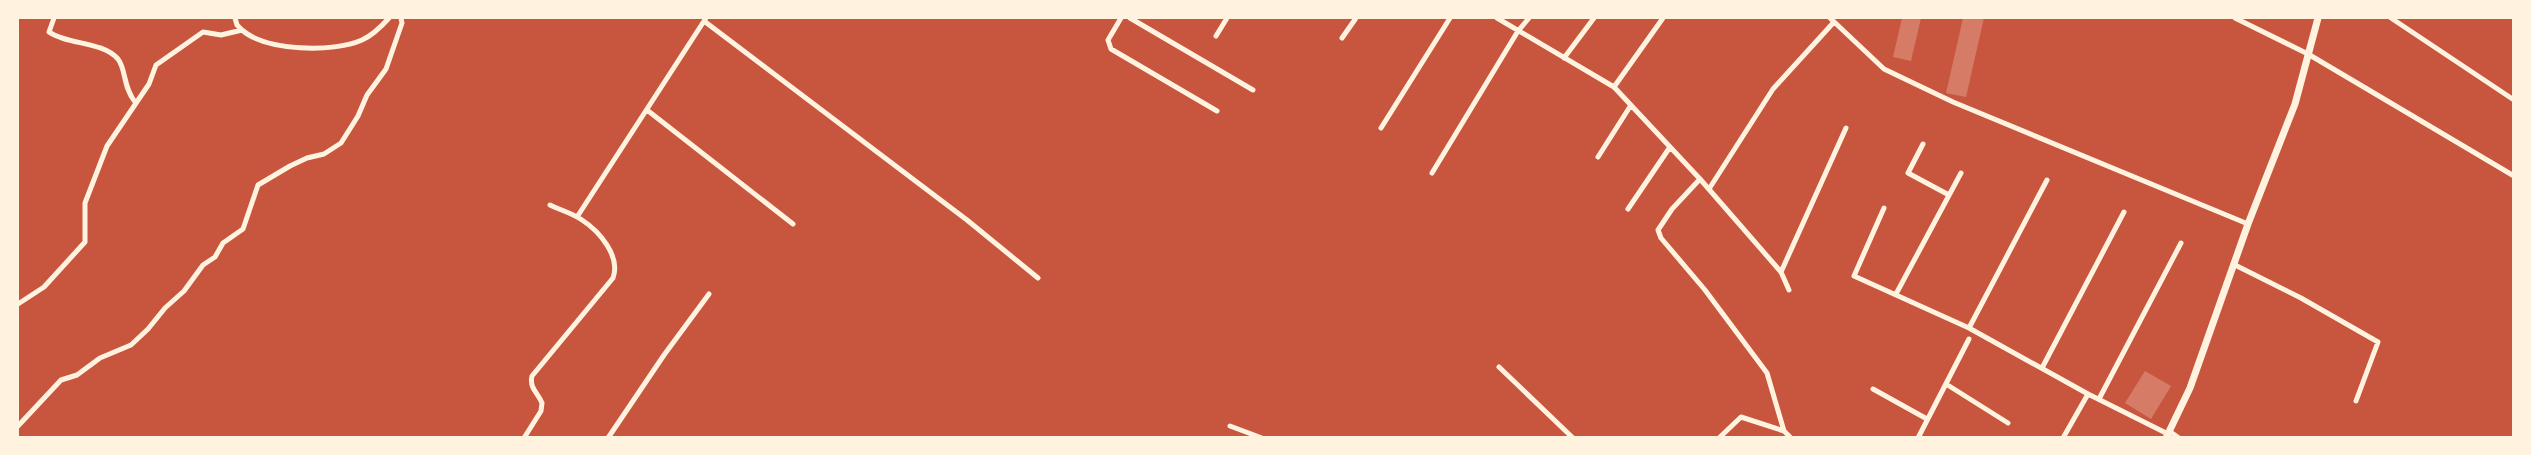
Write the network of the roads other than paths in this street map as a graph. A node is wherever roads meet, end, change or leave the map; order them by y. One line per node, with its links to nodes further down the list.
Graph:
1 (54, 18): 28 (street)
2 (235, 18): 19 (street)
3 (389, 18): 19 (street)
4 (402, 18): 70 (street)
5 (1120, 18): 31 (street)
6 (1130, 18): 26 (street)
7 (1228, 18): 21 (street)
8 (1356, 18): 22 (street)
9 (1450, 18): 32 (street)
10 (1497, 18): 20 (street)
11 (1529, 18): 20 (street)
12 (1594, 18): 24 (street)
13 (1664, 18): 25 (street)
14 (2235, 18): 23 (street)
15 (2318, 18): 23 (street)
16 (2391, 18): 27 (street)
17 (705, 19): 30 (street); 54 (street)
18 (1832, 20): 42 (street); 50 (street)
19 (242, 30): 28 (street)
20 (1518, 31): 24 (street); 37 (street)
21 (1216, 36)
22 (1342, 38)
23 (2308, 54): 39 (street); 50 (street)
24 (1564, 58): 25 (street)
25 (1614, 87): 29 (street)
26 (1253, 90)
27 (2514, 100)
28 (135, 102): 58 (street)
29 (1631, 105): 35 (street); 36 (street)
30 (646, 110): 48 (street); 49 (street)
31 (1217, 111)
32 (1381, 128)
33 (1846, 128): 53 (street)
34 (1922, 144): 43 (street)
35 (1670, 147): 40 (street); 46 (street)
36 (1598, 157)
37 (1432, 173)
38 (1961, 173): 43 (street)
39 (2514, 176)
40 (1700, 179): 42 (street); 72 (street)
41 (2047, 180): 59 (street)
42 (1709, 189): 53 (street)
43 (1949, 195): 57 (street)
44 (550, 205): 48 (street)
45 (1884, 208): 57 (street)
46 (1628, 209)
47 (2124, 212): 62 (street)
48 (577, 217): 74 (street)
49 (793, 224)
50 (2248, 224): 52 (street)
51 (2181, 243): 66 (street)
52 (2233, 264): 67 (street); 73 (street)
53 (1781, 272): 55 (street)
54 (1038, 278)
55 (1789, 290)
56 (709, 294): 75 (street)
57 (1896, 294): 59 (street)
58 (18, 304)
59 (1969, 328): 62 (street)
60 (1969, 339): 63 (street)
61 (1499, 367): 77 (street)
62 (2042, 368): 65 (street)
63 (1946, 384): 68 (street); 69 (street)
64 (1873, 389): 68 (street)
65 (2088, 394): 66 (street); 81 (street)
66 (2099, 399): 73 (street)
67 (2356, 401)
68 (1927, 419): 80 (street)
69 (2008, 423)
70 (18, 426)
71 (1230, 426): 76 (street)
72 (1784, 431): 78 (street); 79 (street)
73 (2168, 434): 82 (street)
74 (524, 438)
75 (608, 438)
76 (1262, 438)
77 (1573, 438)
78 (1720, 438)
79 (1791, 438)
80 (1918, 438)
81 (2063, 438)
82 (2179, 438)

